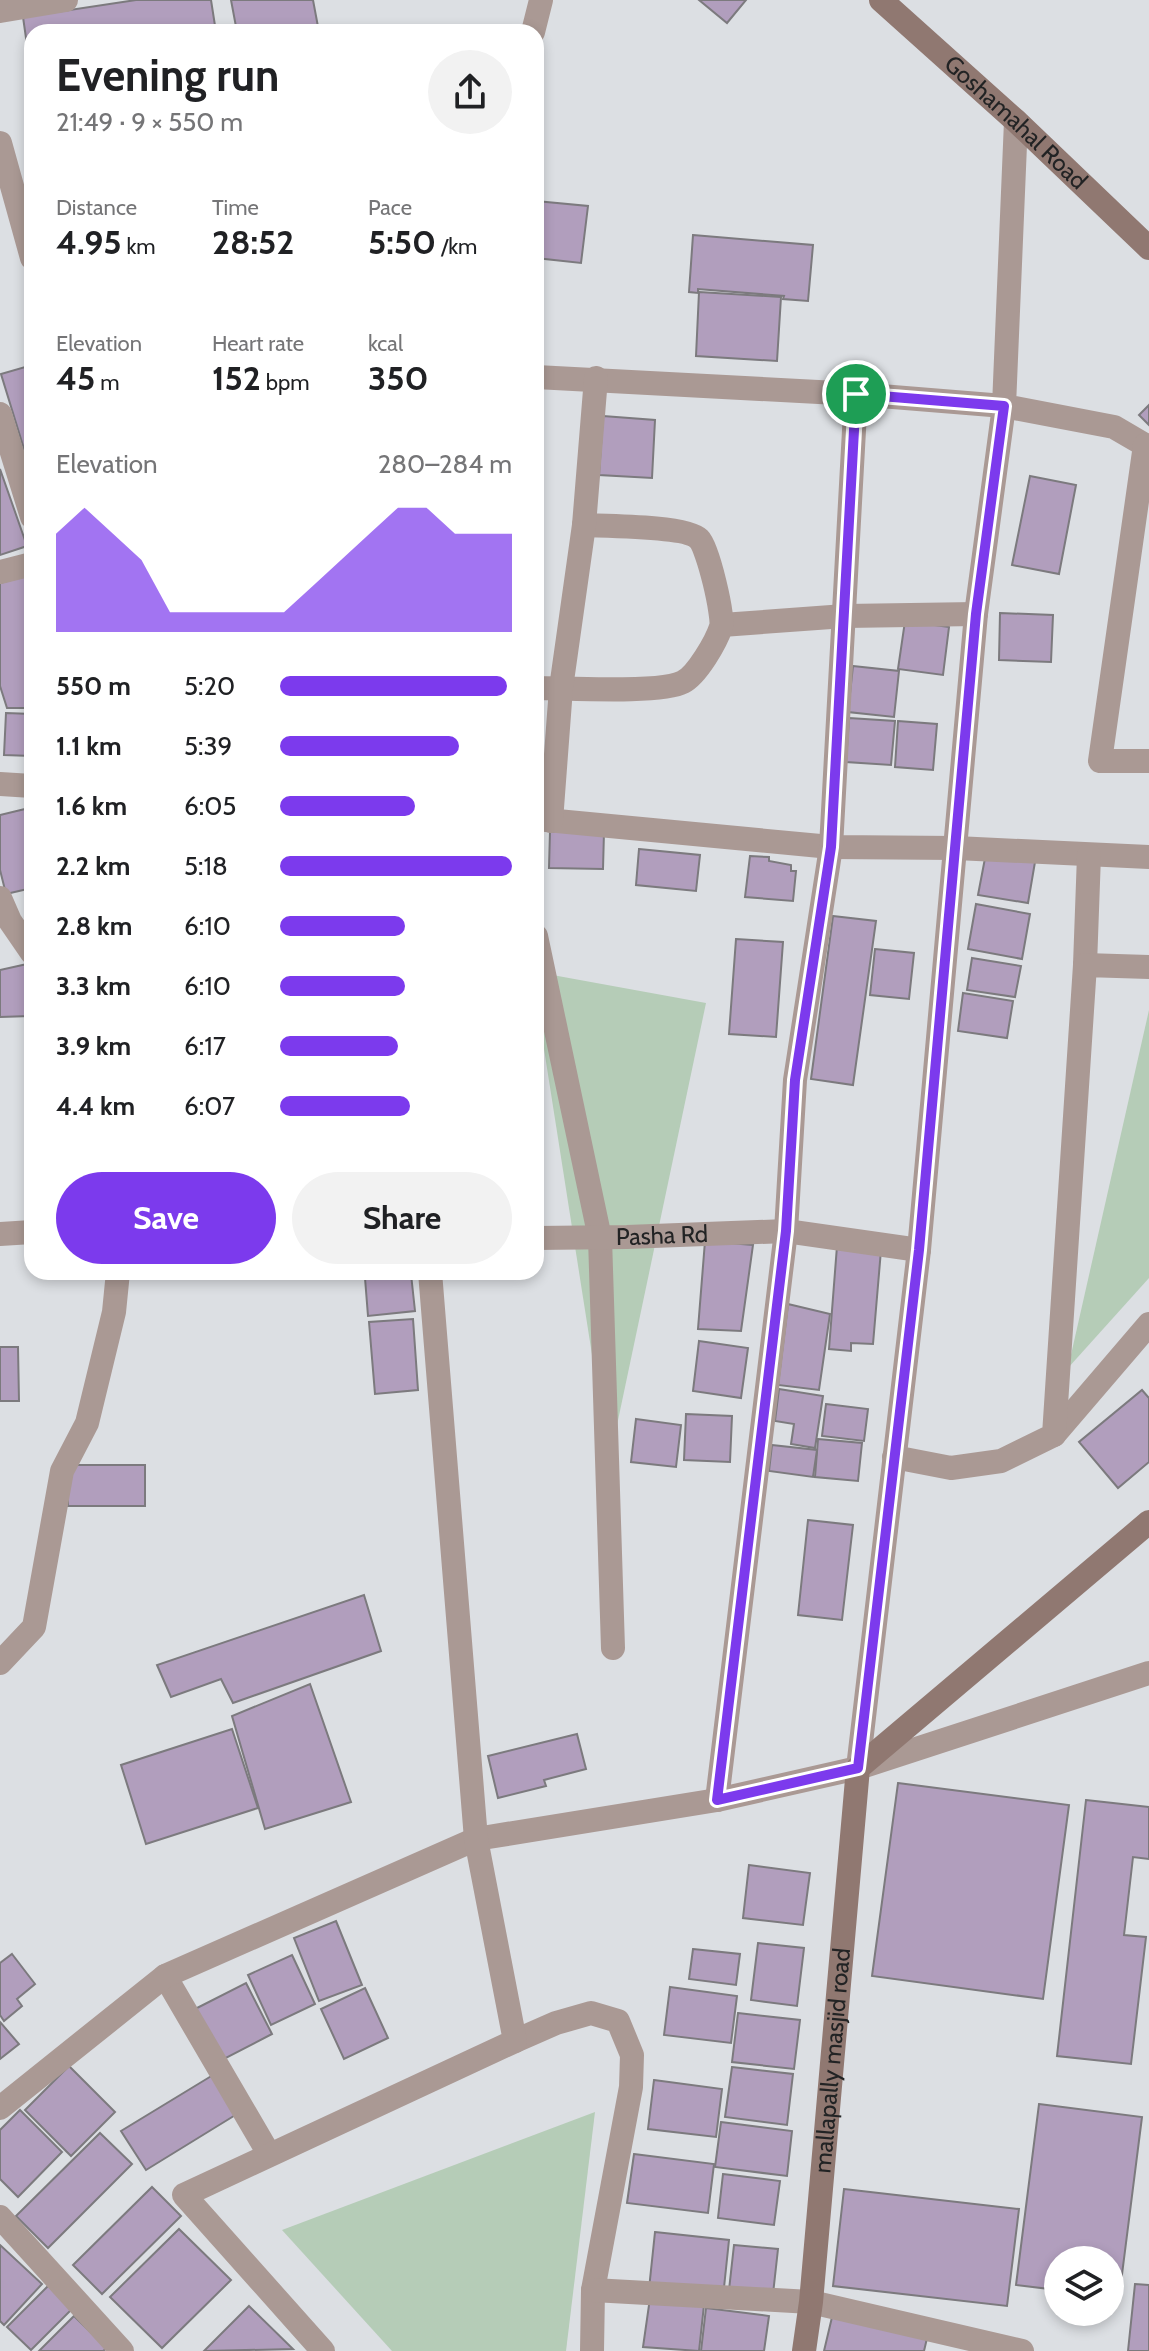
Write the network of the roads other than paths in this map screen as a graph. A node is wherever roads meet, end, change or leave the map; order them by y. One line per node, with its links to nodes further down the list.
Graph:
1 (66, 0): 4 (street)
2 (541, 0): 5 (street)
3 (881, 0): 6 (street, Goshamahal Road)
4 (0, 11)
5 (535, 24)
6 (1016, 121): 9 (street, Goshamahal Road); 13 (street)
7 (0, 143): 8 (street)
8 (24, 229)
9 (1149, 248)
10 (544, 377): 11 (street)
11 (596, 378): 12 (street); 17 (street)
12 (856, 394): 13 (street); 21 (street)
13 (1004, 406): 15 (street); 20 (street)
14 (0, 414): 16 (street)
15 (1147, 447): 25 (street)
16 (24, 491)
17 (584, 525): 22 (street); 24 (street)
18 (24, 566): 19 (street)
19 (0, 572)
20 (976, 614): 21 (street); 30 (street)
21 (845, 616): 22 (street); 29 (street)
22 (722, 625): 24 (street)
23 (544, 688): 24 (street)
24 (561, 688): 28 (street)
25 (1149, 761)
26 (0, 784): 27 (street)
27 (24, 786)
28 (544, 820): 29 (street)
29 (831, 847): 30 (street); 38 (street)
30 (956, 848): 31 (street); 43 (street)
31 (1089, 855): 32 (street); 35 (street)
32 (1149, 857)
33 (0, 898): 34 (street)
34 (24, 939)
35 (1085, 965): 36 (street); 47 (street)
36 (1149, 967)
37 (544, 974): 42 (street)
38 (786, 1231): 42 (street, Pasha Rd); 43 (street, Pasha Rd); 54 (street)
39 (24, 1232): 40 (street)
40 (0, 1234)
41 (544, 1238): 42 (street, Pasha Rd)
42 (600, 1238): 50 (street)
43 (919, 1250): 48 (street)
44 (117, 1280): 51 (street)
45 (431, 1280): 55 (street)
46 (1149, 1324): 47 (street)
47 (1054, 1435): 48 (street)
48 (894, 1457): 53 (street)
49 (1149, 1522): 53 (street)
50 (613, 1648)
51 (0, 1663)
52 (1149, 1673): 53 (street)
53 (858, 1768): 54 (street); 62 (street, mallapally masjid road)
54 (717, 1800): 55 (street)
55 (476, 1839): 56 (street); 57 (street)
56 (165, 1976): 58 (street); 59 (street)
57 (515, 2041): 59 (street); 61 (street)
58 (0, 2108)
59 (269, 2154): 64 (street)
60 (0, 2217): 63 (street)
61 (593, 2290): 62 (street); 65 (street)
62 (811, 2302): 66 (street, mallapally masjid road); 67 (street)
63 (122, 2351)
64 (323, 2351)
65 (592, 2351)
66 (804, 2351)
67 (1021, 2351)

